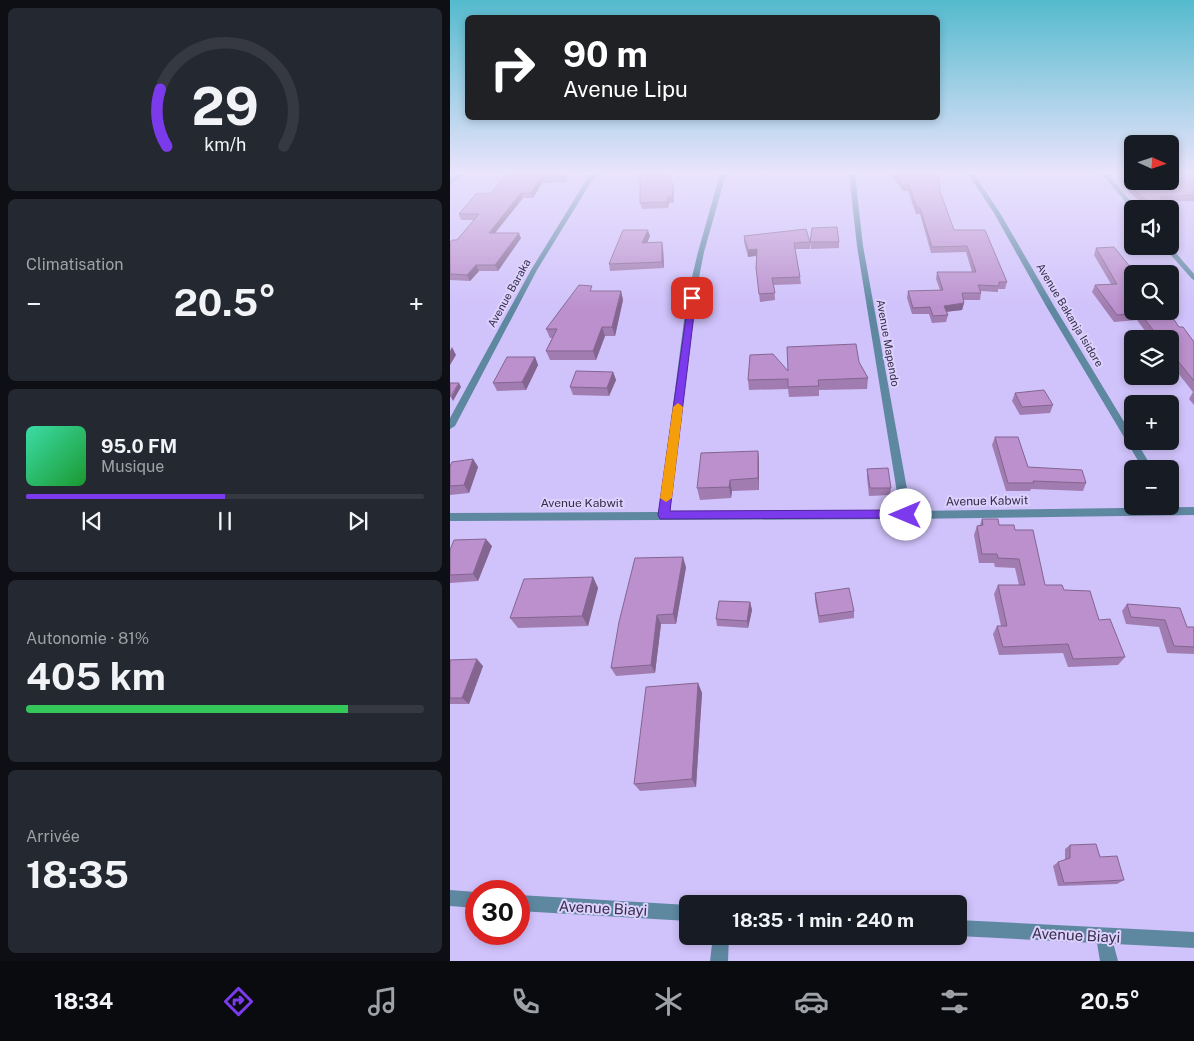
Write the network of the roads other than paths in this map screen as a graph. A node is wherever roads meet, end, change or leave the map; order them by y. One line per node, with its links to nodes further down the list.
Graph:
1 (566, 219): 7 (street, Avenue Baraka)
2 (710, 219): 12 (street)
3 (857, 219): 13 (street, Avenue Mapendo)
4 (1000, 219): 8 (street, Avenue Bakanja Isidore)
5 (1174, 255): 6 (street)
6 (1194, 278)
7 (450, 426)
8 (1143, 460)
9 (1124, 509): 13 (street, Avenue Kabwit)
10 (1179, 509): 11 (street, Avenue Kabwit)
11 (1194, 511)
12 (664, 515): 13 (street, Avenue Kabwit); 14 (street, Avenue Kabwit)
13 (906, 515)
14 (450, 516)
15 (450, 898): 16 (street)
16 (465, 899)
17 (530, 903): 18 (street, Avenue Biayi)
18 (679, 912)
19 (967, 929): 20 (street, Avenue Biayi)
20 (1104, 937): 21 (street, Avenue Biayi); 24 (street)
21 (1194, 940)
22 (720, 945): 23 (street)
23 (719, 961)
24 (1109, 961)

